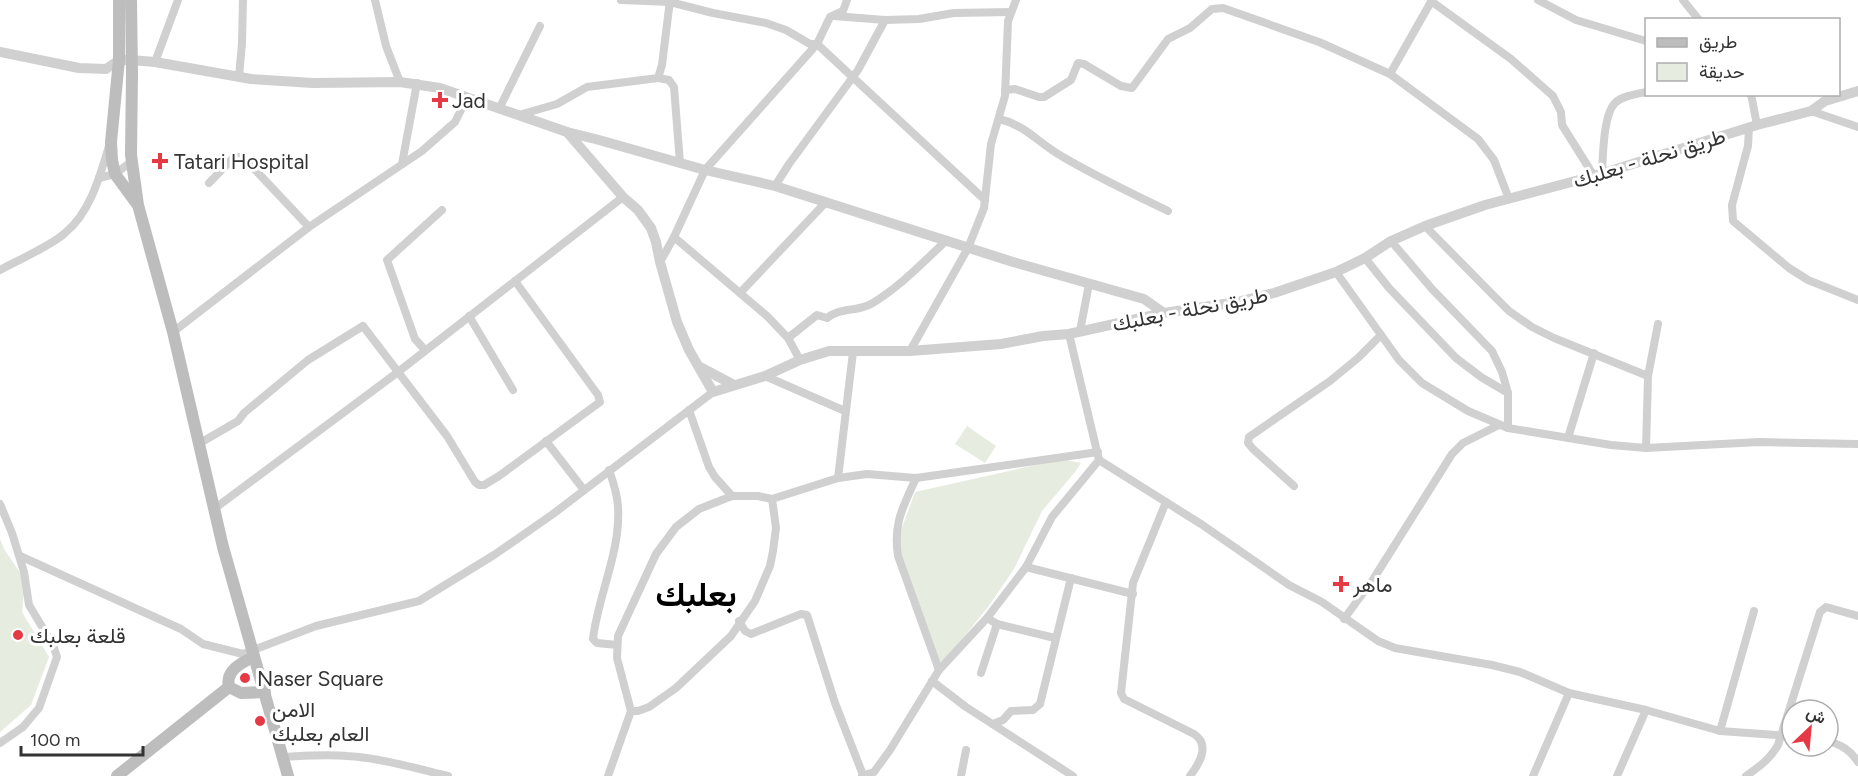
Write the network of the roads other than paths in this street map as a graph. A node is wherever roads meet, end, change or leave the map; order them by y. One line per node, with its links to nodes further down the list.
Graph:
1 (119, 0): 21 (main road)
2 (131, 0): 21 (main road)
3 (178, 0): 22 (street)
4 (243, 0): 26 (street)
5 (375, 0): 29 (street)
6 (621, 0): 11 (street)
7 (847, 0): 14 (street)
8 (1016, 0): 13 (street)
9 (1538, 0): 18 (street)
10 (1683, 0): 15 (street)
11 (670, 1): 19 (street); 27 (street)
12 (1432, 1): 25 (street); 49 (street)
13 (1011, 12): 16 (street); 31 (street)
14 (830, 16): 16 (street); 19 (street)
15 (1697, 18)
16 (885, 20): 28 (street)
17 (540, 26): 36 (street)
18 (1645, 40)
19 (817, 44): 28 (street); 47 (street)
20 (0, 52): 21 (street)
21 (125, 60): 22 (street); 23 (main road); 24 (main road)
22 (150, 62): 23 (street); 26 (street)
23 (132, 73): 24 (street); 44 (main road)
24 (118, 74): 43 (main road)
25 (1390, 74): 31 (street); 54 (street)
26 (239, 77): 29 (street)
27 (658, 78): 38 (street); 45 (street)
28 (853, 78): 52 (street); 55 (street)
29 (400, 82): 30 (street)
30 (417, 83): 35 (street); 46 (street)
31 (1005, 90): 39 (street)
32 (1858, 91): 37 (street, طريق نحلة - بعلبك)
33 (1645, 93): 49 (street)
34 (1751, 96): 40 (street)
35 (467, 98): 36 (street); 46 (street)
36 (499, 109): 38 (street)
37 (1811, 111): 40 (street, طريق نحلة - بعلبك); 41 (street)
38 (519, 116): 42 (street)
39 (999, 119): 55 (street); 59 (street)
40 (1753, 126): 49 (street, طريق نحلة - بعلبك); 73 (street)
41 (1858, 127)
42 (567, 132): 45 (street); 53 (street)
43 (111, 142): 48 (main road); 50 (street)
44 (131, 162): 48 (street); 57 (main road)
45 (680, 163): 47 (street)
46 (402, 164): 61 (street)
47 (705, 170): 52 (street); 62 (street)
48 (115, 174): 50 (street); 57 (main road)
49 (1598, 175): 54 (street, طريق نحلة - بعلبك)
50 (99, 178): 68 (street)
51 (209, 183): 61 (street)
52 (775, 186): 56 (street)
53 (623, 197): 67 (street); 70 (street)
54 (1509, 199): 60 (street, طريق نحلة - بعلبك)
55 (986, 200): 65 (street)
56 (826, 202): 63 (street); 72 (street)
57 (138, 205): 77 (main road)
58 (442, 210): 81 (street)
59 (1168, 211)
60 (1425, 225): 64 (street, طريق نحلة - بعلبك); 84 (street)
61 (309, 226): 77 (street)
62 (674, 237): 67 (street); 72 (street)
63 (947, 240): 65 (street); 80 (street)
64 (1391, 241): 66 (street, طريق نحلة - بعلبك); 93 (street)
65 (968, 248): 71 (street); 82 (street)
66 (1365, 258): 69 (street, طريق نحلة - بعلبك); 93 (street)
67 (660, 262): 86 (street)
68 (0, 270)
69 (1336, 272): 74 (street, طريق نحلة - بعلبك); 79 (street)
70 (514, 280): 75 (street); 99 (street)
71 (1089, 284): 74 (street); 78 (street)
72 (740, 293): 80 (street)
73 (1858, 300)
74 (1164, 313): 78 (street, طريق نحلة - بعلبك)
75 (469, 316): 81 (street); 91 (street)
76 (1658, 324): 89 (street)
77 (173, 332): 100 (main road)
78 (1075, 333): 82 (street, طريق نحلة - بعلبك); 103 (street)
79 (1382, 335): 96 (street); 107 (street)
80 (788, 338): 85 (street)
81 (425, 350): 87 (street)
82 (910, 351): 83 (street, طريق نحلة - بعلبك)
83 (853, 352): 85 (street, طريق نحلة - بعلبك); 95 (street)
84 (1594, 353): 89 (street); 98 (street)
85 (800, 360): 88 (street, طريق نحلة - بعلبك)
86 (699, 366): 90 (street); 92 (street)
87 (398, 372): 99 (street); 100 (street); 113 (street)
88 (765, 376): 90 (street, طريق نحلة - بعلبك); 95 (street)
89 (1648, 376): 102 (street)
90 (734, 385): 92 (street, طريق نحلة - بعلبك)
91 (513, 390)
92 (713, 392): 94 (street)
93 (1508, 393): 97 (street)
94 (689, 410): 104 (street); 109 (street)
95 (845, 411): 106 (street)
96 (1499, 424): 97 (street); 121 (street)
97 (1508, 428): 98 (street)
98 (1568, 438): 102 (street)
99 (546, 441): 108 (street)
100 (200, 443): 113 (main road)
101 (1858, 444): 102 (street)
102 (1646, 448)
103 (1098, 456): 105 (street); 111 (street); 115 (street)
104 (609, 470): 108 (street); 125 (street)
105 (916, 477): 106 (street); 127 (street)
106 (838, 478): 110 (street)
107 (1294, 486)
108 (584, 490): 126 (street)
109 (732, 496): 110 (street); 125 (street)
110 (772, 499): 122 (street)
111 (1166, 502): 117 (street); 121 (street)
112 (0, 504): 114 (street)
113 (214, 509): 126 (main road)
114 (20, 556): 126 (street); 139 (street)
115 (1026, 567): 116 (street); 120 (street)
116 (1071, 578): 117 (street); 124 (street)
117 (1133, 594): 153 (street)
118 (1754, 611): 137 (street)
119 (1858, 616): 133 (street)
120 (987, 618): 123 (street); 127 (street)
121 (1344, 618): 132 (street)
122 (739, 621): 135 (street); 150 (street)
123 (997, 624): 124 (street); 128 (street)
124 (1055, 638): 136 (street)
125 (616, 645): 135 (street)
126 (253, 655): 130 (main road); 131 (main road)
127 (939, 670): 129 (street)
128 (981, 673)
129 (932, 681): 136 (street); 146 (street)
130 (229, 687): 131 (main road); 145 (main road)
131 (265, 692): 143 (main road)
132 (1569, 693): 134 (street); 154 (street)
133 (1792, 698)
134 (1646, 710): 137 (street); 155 (street)
135 (631, 711): 149 (street)
136 (993, 724): 152 (street)
137 (1720, 731): 138 (street)
138 (1780, 736): 156 (street)
139 (0, 743)
140 (1840, 744): 142 (street)
141 (966, 750): 151 (street)
142 (1854, 751): 144 (street)
143 (282, 757): 147 (main road); 148 (street)
144 (1858, 762)
145 (122, 774)
146 (875, 774): 150 (street)
147 (288, 776)
148 (448, 776)
149 (608, 776)
150 (862, 776)
151 (961, 776)
152 (1073, 776)
153 (1190, 776)
154 (1533, 776)
155 (1617, 776)
156 (1746, 776)

